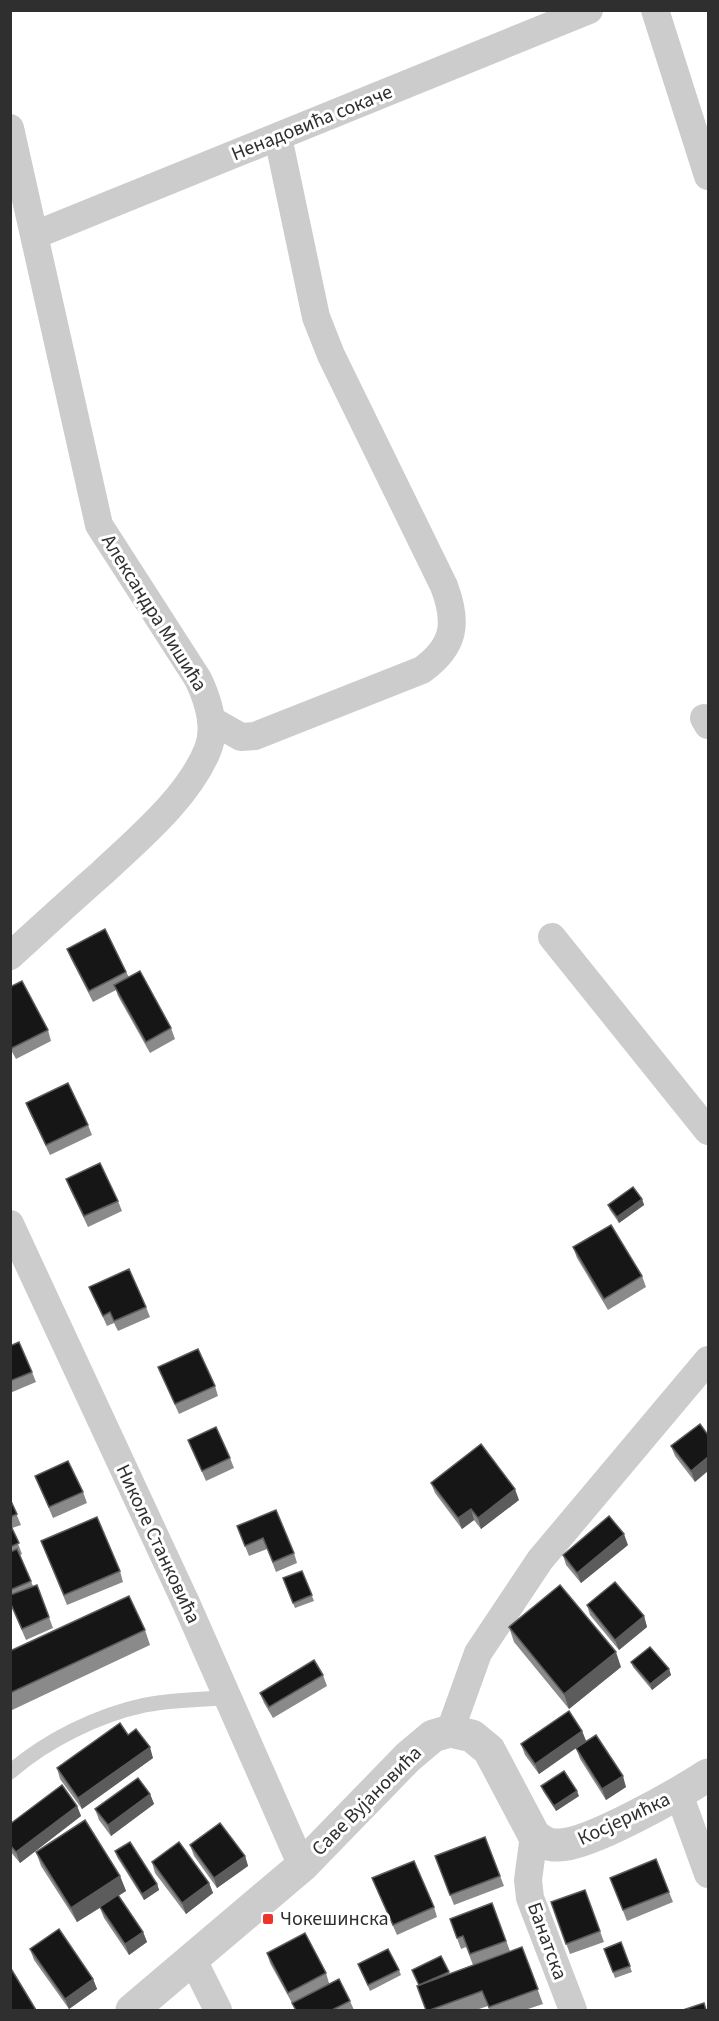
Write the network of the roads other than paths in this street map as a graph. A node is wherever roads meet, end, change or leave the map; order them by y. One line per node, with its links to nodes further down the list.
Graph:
1 (590, 10): 4 (street, Ненадовића сокаче)
2 (655, 10): 5 (street)
3 (10, 128): 6 (street, Александра Мишића)
4 (278, 137): 6 (street, Ненадовића сокаче); 7 (street)
5 (708, 176)
6 (35, 236): 7 (street, Александра Мишића)
7 (211, 720): 9 (street, Александра Мишића)
8 (552, 937): 10 (street)
9 (10, 956)
10 (708, 1131)
11 (10, 1224): 13 (street, Николе Станковића)
12 (708, 1360): 14 (street)
13 (227, 1698): 15 (lane); 19 (street, Николе Станковића)
14 (450, 1731): 18 (street); 19 (street, Саве Вујановића)
15 (10, 1772)
16 (708, 1775): 17 (street, Косјерићка)
17 (679, 1794): 18 (street, Косјерићка); 20 (street)
18 (534, 1835): 24 (street, Банатска)
19 (302, 1866): 21 (street, Саве Вујановића)
20 (708, 1874)
21 (192, 1960): 22 (street, Саве Вујановића); 23 (street)
22 (132, 2010)
23 (218, 2010)
24 (573, 2010)

